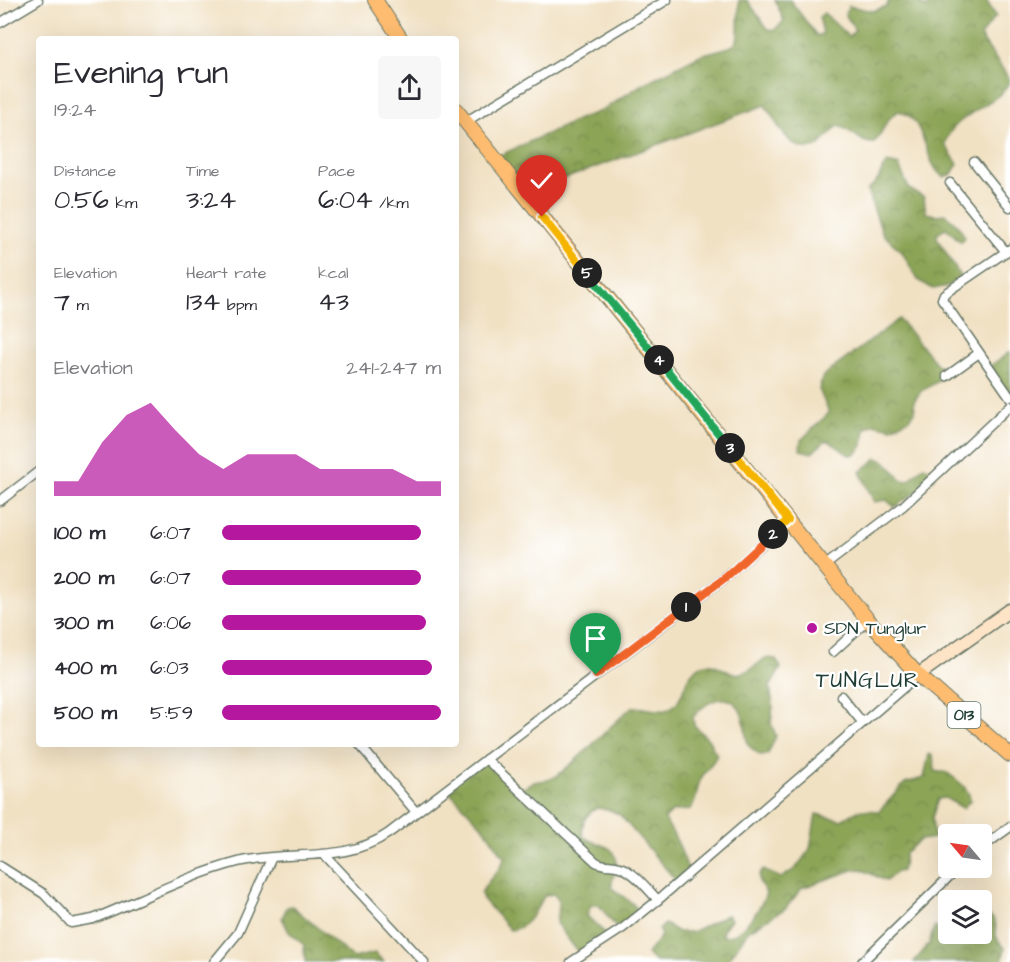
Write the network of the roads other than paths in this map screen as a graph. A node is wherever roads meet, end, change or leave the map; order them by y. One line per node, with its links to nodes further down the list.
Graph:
1 (38, 0): 4 (street)
2 (375, 0): 5 (main road)
3 (667, 0): 7 (street)
4 (0, 23)
5 (399, 36)
6 (459, 114): 7 (main road, 013)
7 (465, 122): 18 (main road, 013)
8 (974, 162): 10 (street)
9 (950, 183): 11 (street)
10 (1010, 207)
11 (1008, 250): 12 (street)
12 (979, 353): 13 (street); 14 (street)
13 (947, 376)
14 (1010, 397)
15 (1010, 406): 19 (street)
16 (36, 473): 17 (street)
17 (0, 501)
18 (788, 520): 19 (main road, 013); 28 (street)
19 (823, 567): 21 (main road, 013)
20 (1010, 610): 23 (street)
21 (868, 620): 22 (street); 23 (main road, 013)
22 (833, 652)
23 (918, 675): 25 (street); 27 (main road, 013)
24 (841, 696): 25 (street)
25 (862, 722): 36 (street)
26 (362, 747): 29 (street)
27 (1010, 754)
28 (486, 759): 29 (street); 36 (street)
29 (416, 812): 32 (street)
30 (1010, 827): 31 (street)
31 (992, 841)
32 (324, 854): 33 (street); 38 (street)
33 (272, 859): 34 (street); 37 (street)
34 (0, 866)
35 (948, 878): 40 (street)
36 (658, 900): 39 (street)
37 (214, 962)
38 (424, 962)
39 (571, 962)
40 (862, 962)

